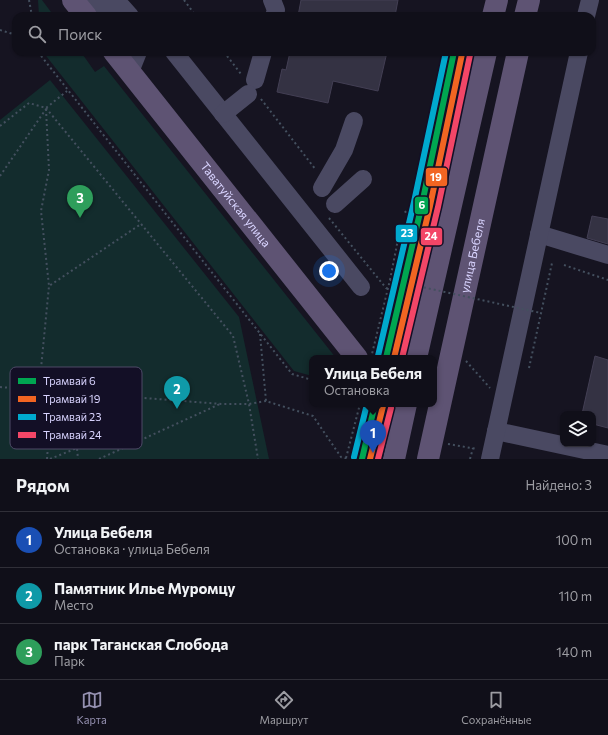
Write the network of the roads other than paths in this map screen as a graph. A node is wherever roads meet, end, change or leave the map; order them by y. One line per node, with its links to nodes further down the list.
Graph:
1 (272, 0): 7 (street)
2 (497, 0): 8 (main road)
3 (529, 0): 9 (main road)
4 (590, 0): 10 (street)
5 (79, 8): 6 (street)
6 (126, 12)
7 (275, 12)
8 (495, 12)
9 (526, 12)
10 (587, 12)
11 (117, 56): 18 (main road, Таватуйская улица)
12 (136, 56): 18 (street)
13 (177, 56): 19 (street)
14 (262, 56): 19 (street)
15 (485, 56): 28 (main road)
16 (517, 56): 30 (main road, улица Бебеля)
17 (578, 56): 24 (street)
18 (130, 72): 27 (main road, Таватуйская улица)
19 (223, 114): 26 (street)
20 (354, 121): 22 (street)
21 (363, 179): 23 (street)
22 (324, 185)
23 (331, 209)
24 (539, 234): 25 (street); 31 (street)
25 (608, 254)
26 (361, 287)
27 (355, 355)
28 (417, 355)
29 (401, 408): 30 (main road); 34 (main road)
30 (436, 424): 35 (main road, улица Бебеля)
31 (496, 431): 32 (street); 36 (street)
32 (584, 455): 33 (street)
33 (608, 455)
34 (394, 459)
35 (428, 459)
36 (490, 459)

